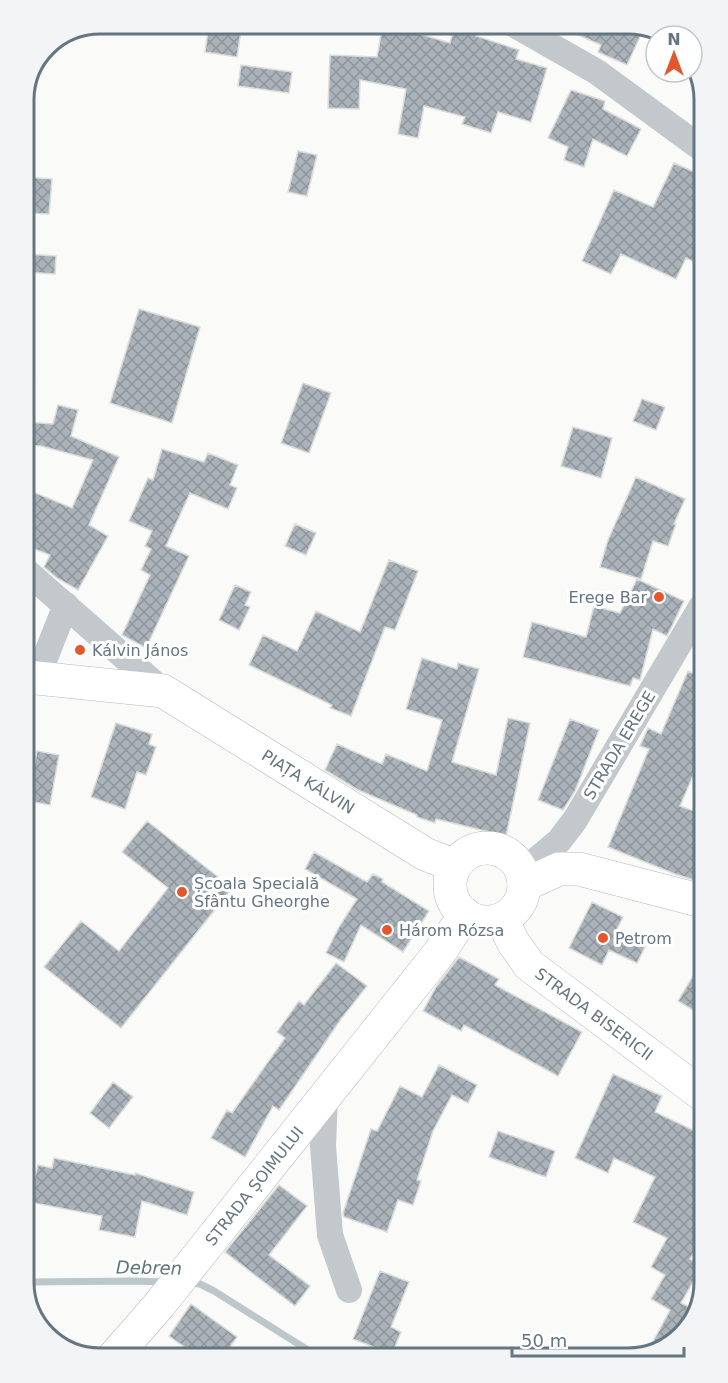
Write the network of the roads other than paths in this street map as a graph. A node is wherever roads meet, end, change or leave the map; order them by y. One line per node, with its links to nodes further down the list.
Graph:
1 (532, 35): 2 (street)
2 (694, 143)
3 (35, 578): 4 (street)
4 (66, 605): 6 (street); 8 (street)
5 (694, 619): 10 (street, STRADA EREGE)
6 (35, 673)
7 (35, 678): 8 (main road)
8 (163, 692): 9 (main road, PIAȚA KÁLVIN)
9 (456, 866): 10 (main road); 12 (main road)
10 (523, 878): 11 (main road); 13 (main road)
11 (694, 899)
12 (465, 914): 13 (main road); 15 (main road, STRADA ȘOIMULUI)
13 (502, 919): 14 (main road, STRADA BISERICII)
14 (694, 1088)
15 (325, 1097): 16 (street, STRADA ȘOIMULUI); 17 (main road, STRADA ȘOIMULUI)
16 (349, 1290)
17 (122, 1348)

